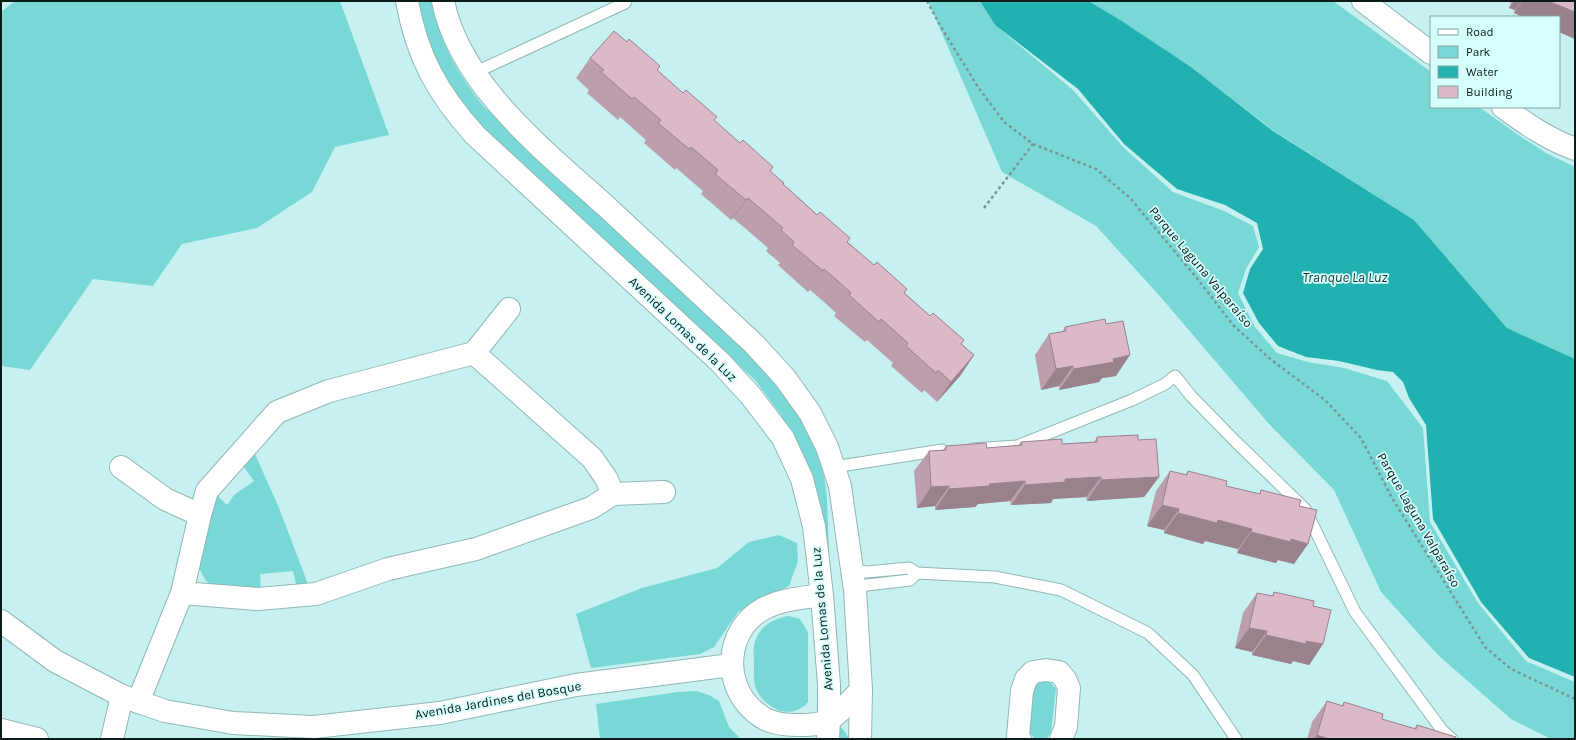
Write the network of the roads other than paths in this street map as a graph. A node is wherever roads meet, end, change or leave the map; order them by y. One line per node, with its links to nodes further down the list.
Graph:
1 (407, 1): 19 (street, Avenida Lomas de la Luz)
2 (444, 1): 6 (street)
3 (626, 1): 6 (lane)
4 (1363, 1): 5 (street)
5 (1430, 52)
6 (474, 72): 12 (street)
7 (1504, 108): 8 (street)
8 (1575, 149)
9 (509, 309): 10 (street)
10 (474, 353): 14 (street); 15 (street)
11 (121, 467): 15 (street)
12 (834, 468): 17 (street); 32 (lane)
13 (664, 492): 14 (street)
14 (613, 494): 18 (street)
15 (200, 515): 18 (street)
16 (917, 573): 17 (lane); 17 (lane); 31 (lane)
17 (854, 580): 22 (street)
18 (182, 593): 23 (street)
19 (822, 595): 21 (street); 25 (street, Avenida Lomas de la Luz)
20 (1, 621): 23 (street, Avenida Jardines del Bosque)
21 (731, 665): 23 (street, Avenida Jardines del Bosque); 25 (street)
22 (861, 690): 25 (street, Avenida Lomas de la Luz); 28 (street)
23 (130, 699): 27 (street)
24 (1, 730): 26 (street)
25 (828, 730)
26 (37, 739)
27 (112, 739)
28 (860, 739)
29 (1020, 739): 30 (street)
30 (1061, 739)
31 (1236, 739)
32 (1452, 739)

